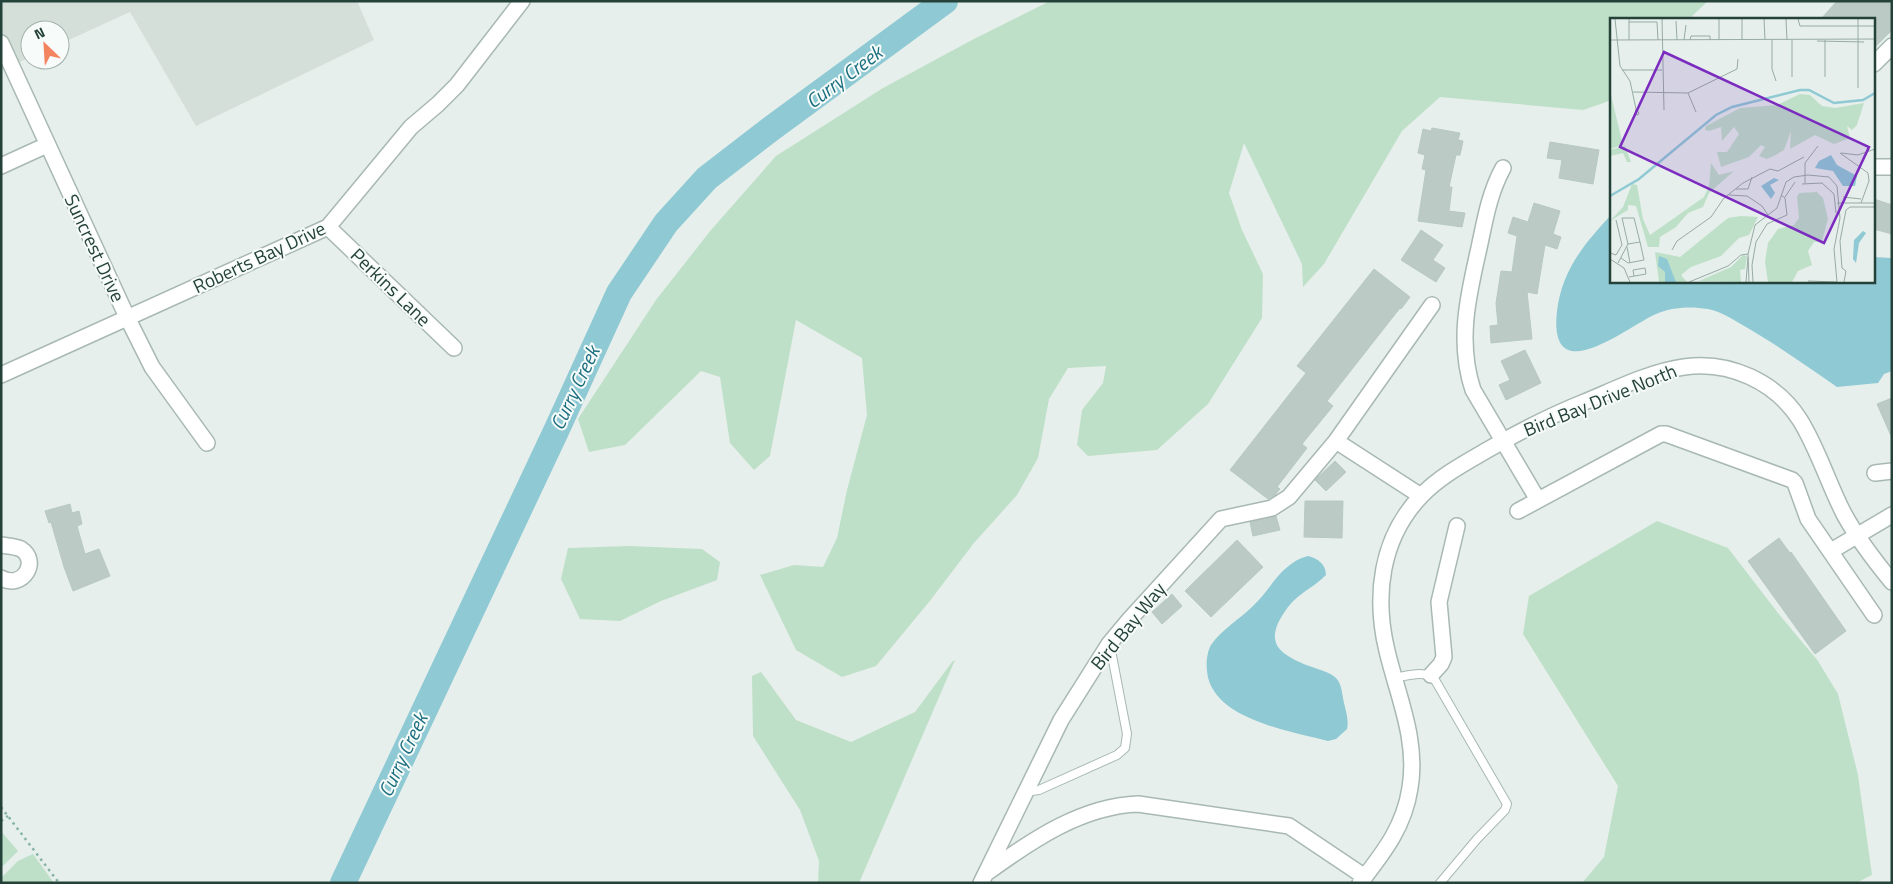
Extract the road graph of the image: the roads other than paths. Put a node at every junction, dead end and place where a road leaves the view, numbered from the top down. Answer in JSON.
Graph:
{"nodes":[{"id":1,"x":522,"y":1,"type":"edge"},
{"id":2,"x":1,"y":44,"type":"edge"},
{"id":3,"x":1892,"y":46,"type":"edge"},
{"id":4,"x":1876,"y":62,"type":"edge"},
{"id":5,"x":48,"y":145,"type":"junction"},
{"id":6,"x":1,"y":166,"type":"edge"},
{"id":7,"x":1876,"y":167,"type":"edge"},
{"id":8,"x":1892,"y":167,"type":"edge"},
{"id":9,"x":1503,"y":168,"type":"dead end"},
{"id":10,"x":328,"y":227,"type":"junction"},
{"id":11,"x":1432,"y":305,"type":"dead end"},
{"id":12,"x":127,"y":317,"type":"junction"},
{"id":13,"x":454,"y":348,"type":"dead end"},
{"id":14,"x":1,"y":375,"type":"edge"},
{"id":15,"x":1336,"y":441,"type":"junction"},
{"id":16,"x":1502,"y":441,"type":"junction"},
{"id":17,"x":207,"y":443,"type":"dead end"},
{"id":18,"x":1892,"y":471,"type":"edge"},
{"id":19,"x":1875,"y":473,"type":"dead end"},
{"id":20,"x":1421,"y":496,"type":"junction"},
{"id":21,"x":1538,"y":500,"type":"junction"},
{"id":22,"x":1518,"y":511,"type":"dead end"},
{"id":23,"x":1892,"y":516,"type":"edge"},
{"id":24,"x":1457,"y":526,"type":"dead end"},
{"id":25,"x":1857,"y":535,"type":"junction"},
{"id":26,"x":1,"y":545,"type":"edge"},
{"id":27,"x":1831,"y":551,"type":"junction"},
{"id":28,"x":1,"y":578,"type":"edge"},
{"id":29,"x":1892,"y":582,"type":"edge"},
{"id":30,"x":1874,"y":615,"type":"dead end"},
{"id":31,"x":1109,"y":644,"type":"junction"},
{"id":32,"x":1432,"y":675,"type":"junction"},
{"id":33,"x":1394,"y":678,"type":"junction"},
{"id":34,"x":1025,"y":792,"type":"junction"},
{"id":35,"x":983,"y":878,"type":"edge"},
{"id":36,"x":1363,"y":880,"type":"edge"},
{"id":37,"x":1440,"y":883,"type":"edge"}],
"edges":[{"from":1,"to":10,"type":"street","name":"Roberts Bay Drive"},
{"from":2,"to":5,"type":"street","name":"Suncrest Drive"},
{"from":3,"to":4,"type":"street"},
{"from":5,"to":6,"type":"street"},
{"from":5,"to":12,"type":"street","name":"Suncrest Drive"},
{"from":7,"to":8,"type":"street"},
{"from":9,"to":16,"type":"street"},
{"from":10,"to":12,"type":"street","name":"Roberts Bay Drive"},
{"from":10,"to":13,"type":"street","name":"Perkins Lane"},
{"from":11,"to":15,"type":"street","name":"Bird Bay Way"},
{"from":12,"to":14,"type":"street","name":"Roberts Bay Drive"},
{"from":12,"to":17,"type":"street","name":"Suncrest Drive"},
{"from":15,"to":20,"type":"street"},
{"from":15,"to":31,"type":"street","name":"Bird Bay Way"},
{"from":16,"to":20,"type":"street","name":"Bird Bay Drive North"},
{"from":16,"to":21,"type":"street"},
{"from":16,"to":25,"type":"street","name":"Bird Bay Drive North"},
{"from":18,"to":19,"type":"street"},
{"from":20,"to":33,"type":"street","name":"Bird Bay Drive North"},
{"from":21,"to":22,"type":"street"},
{"from":21,"to":27,"type":"street"},
{"from":23,"to":25,"type":"street"},
{"from":24,"to":32,"type":"street"},
{"from":25,"to":27,"type":"street"},
{"from":25,"to":29,"type":"street","name":"Bird Bay Drive North"},
{"from":26,"to":28,"type":"street"},
{"from":27,"to":30,"type":"street"},
{"from":31,"to":34,"type":"street","name":"Bird Bay Way"},
{"from":31,"to":34,"type":"lane"},
{"from":32,"to":33,"type":"lane"},
{"from":32,"to":37,"type":"lane"},
{"from":33,"to":36,"type":"street","name":"Bird Bay Drive North"},
{"from":34,"to":35,"type":"street","name":"Bird Bay Way"},
{"from":35,"to":36,"type":"street","name":"Bird Bay Way"}]}
